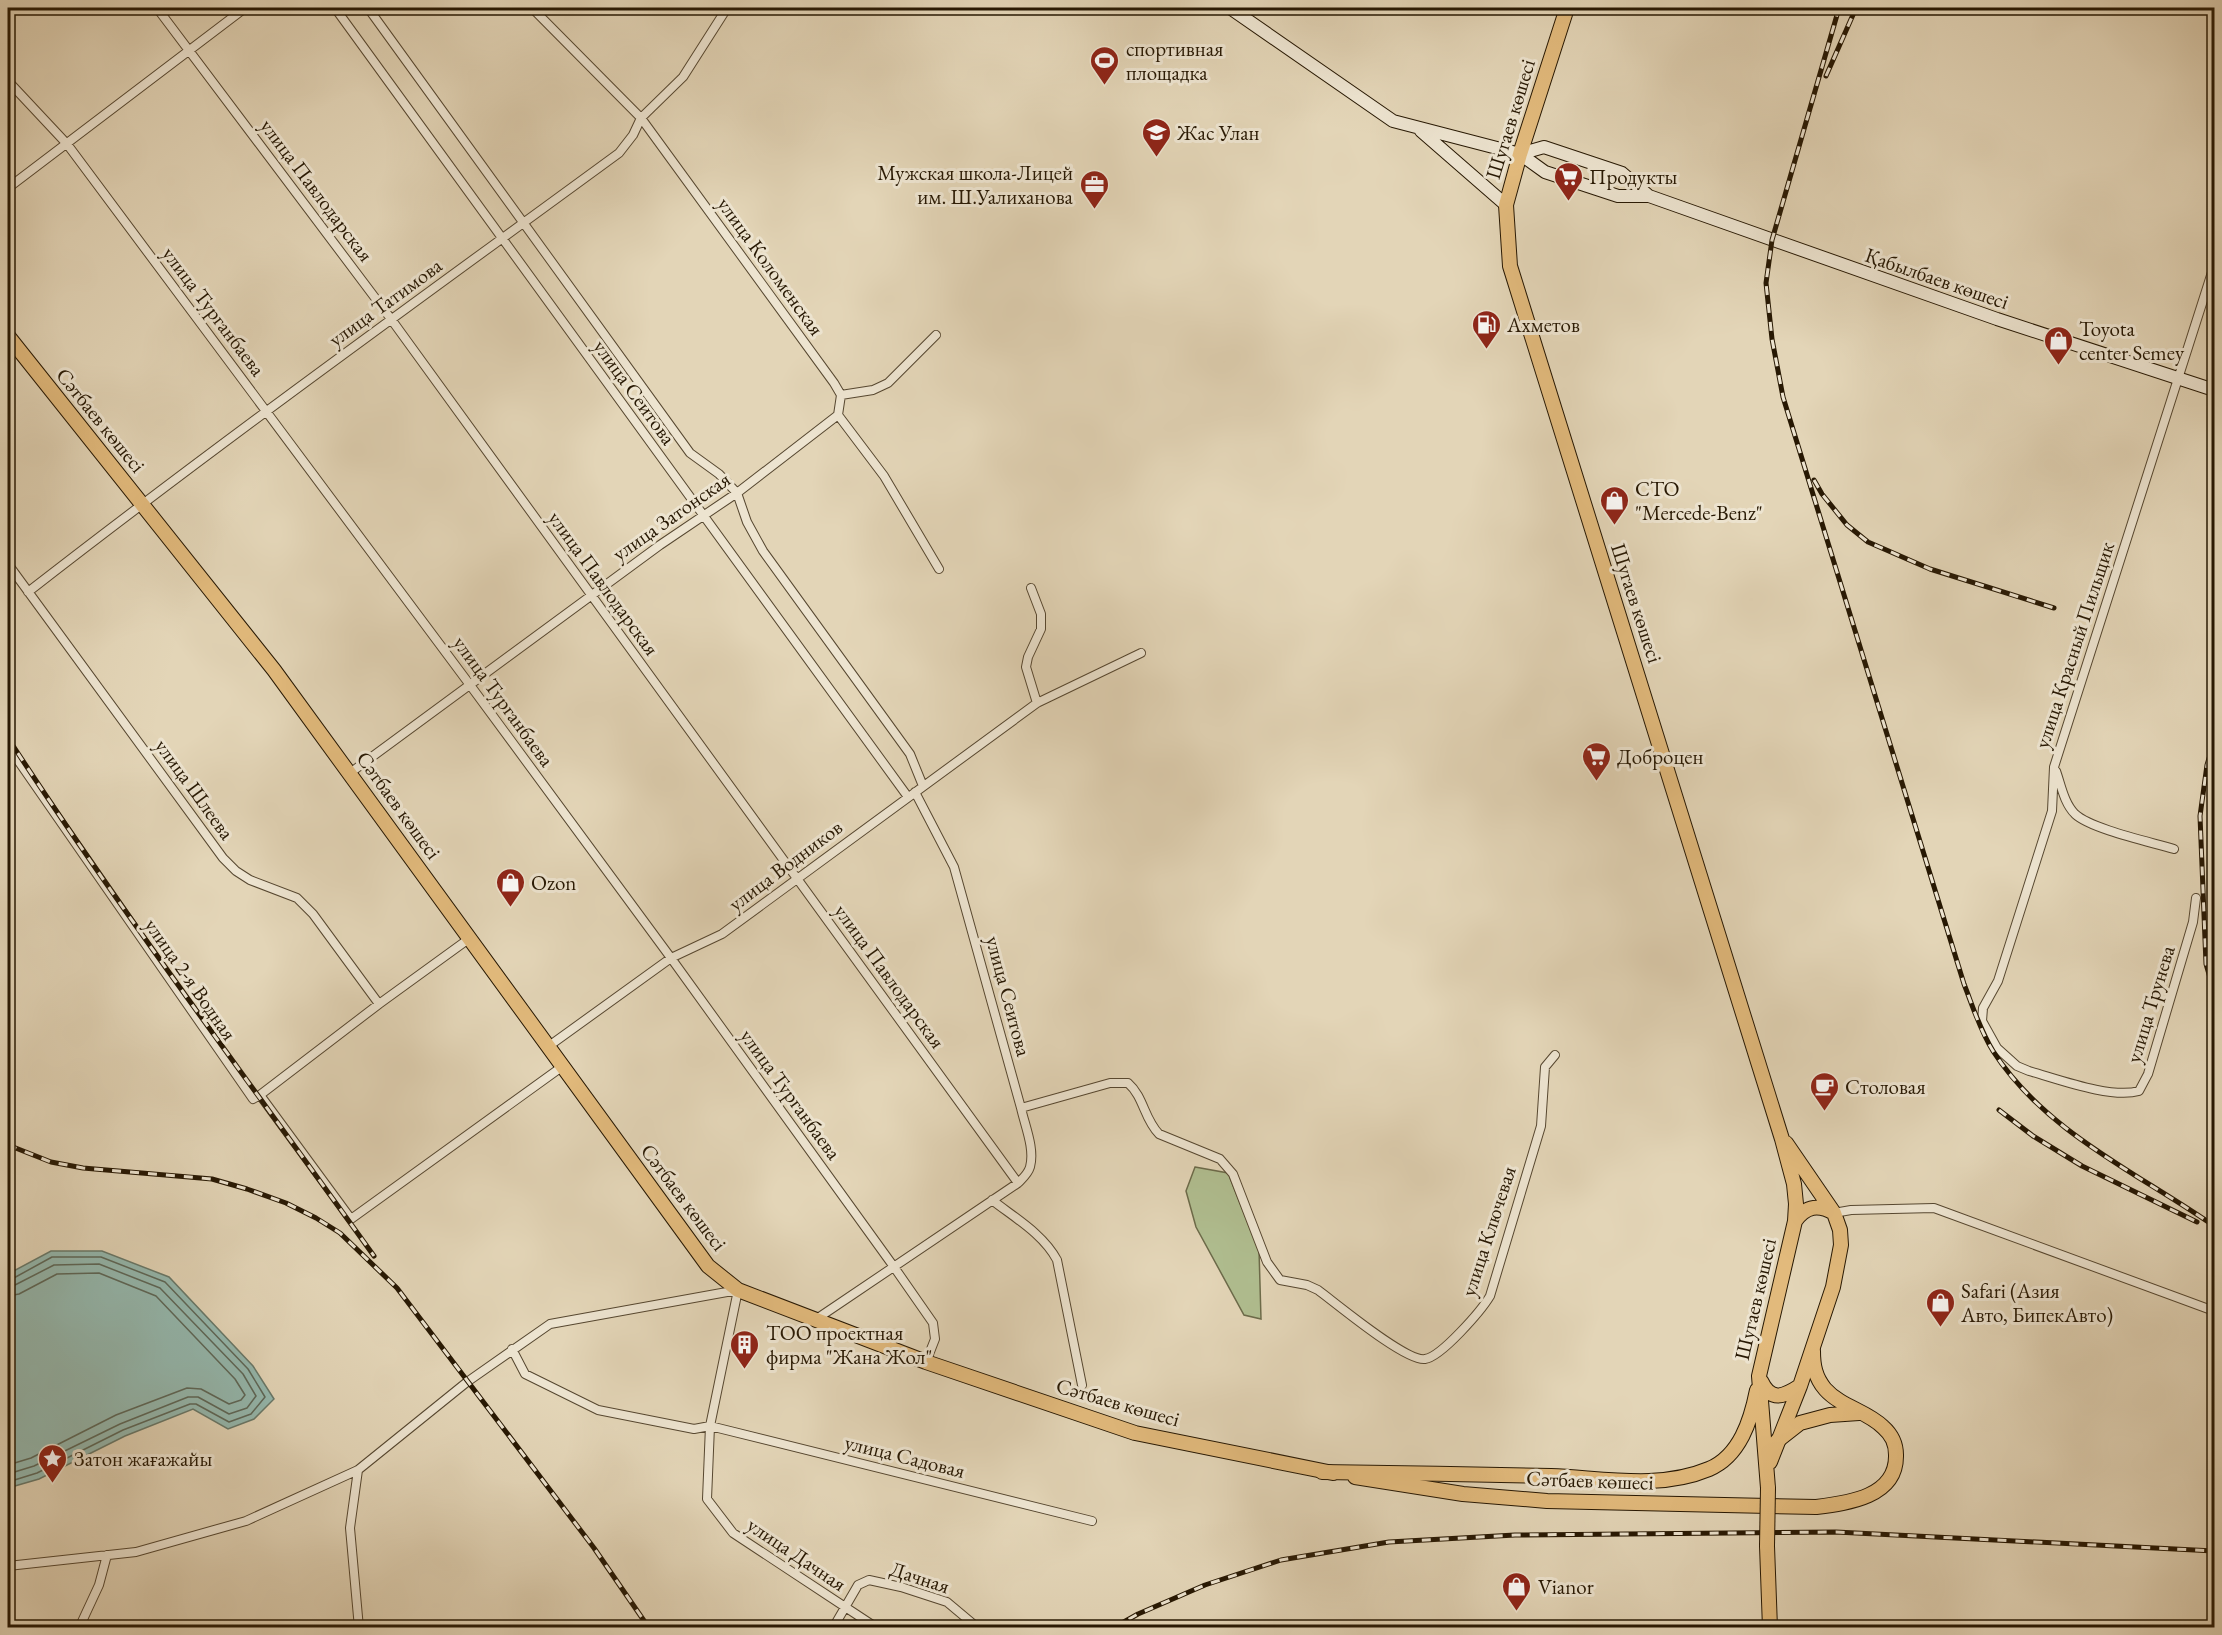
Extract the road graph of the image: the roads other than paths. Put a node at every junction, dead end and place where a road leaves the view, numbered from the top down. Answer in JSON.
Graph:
{"nodes":[{"id":1,"x":157,"y":8,"type":"edge"},
{"id":2,"x":245,"y":8,"type":"edge"},
{"id":3,"x":335,"y":8,"type":"edge"},
{"id":4,"x":368,"y":8,"type":"edge"},
{"id":5,"x":532,"y":8,"type":"edge"},
{"id":6,"x":727,"y":8,"type":"edge"},
{"id":7,"x":1230,"y":8,"type":"edge"},
{"id":8,"x":1567,"y":8,"type":"edge"},
{"id":9,"x":189,"y":50,"type":"junction"},
{"id":10,"x":8,"y":81,"type":"edge"},
{"id":11,"x":641,"y":118,"type":"junction"},
{"id":12,"x":1418,"y":128,"type":"junction"},
{"id":13,"x":67,"y":144,"type":"junction"},
{"id":14,"x":1520,"y":154,"type":"junction"},
{"id":15,"x":8,"y":188,"type":"edge"},
{"id":16,"x":1649,"y":196,"type":"junction"},
{"id":17,"x":1506,"y":205,"type":"junction"},
{"id":18,"x":523,"y":223,"type":"junction"},
{"id":19,"x":502,"y":239,"type":"junction"},
{"id":20,"x":2214,"y":266,"type":"edge"},
{"id":21,"x":391,"y":319,"type":"junction"},
{"id":22,"x":936,"y":335,"type":"dead end"},
{"id":23,"x":8,"y":336,"type":"edge"},
{"id":24,"x":2178,"y":378,"type":"junction"},
{"id":25,"x":2214,"y":390,"type":"edge"},
{"id":26,"x":841,"y":395,"type":"junction"},
{"id":27,"x":266,"y":410,"type":"junction"},
{"id":28,"x":838,"y":415,"type":"junction"},
{"id":29,"x":737,"y":493,"type":"junction"},
{"id":30,"x":141,"y":504,"type":"junction"},
{"id":31,"x":704,"y":516,"type":"junction"},
{"id":32,"x":8,"y":564,"type":"edge"},
{"id":33,"x":939,"y":569,"type":"dead end"},
{"id":34,"x":1030,"y":588,"type":"dead end"},
{"id":35,"x":28,"y":592,"type":"junction"},
{"id":36,"x":591,"y":595,"type":"junction"},
{"id":37,"x":1141,"y":653,"type":"dead end"},
{"id":38,"x":470,"y":684,"type":"junction"},
{"id":39,"x":1038,"y":703,"type":"junction"},
{"id":40,"x":8,"y":746,"type":"edge"},
{"id":41,"x":2054,"y":766,"type":"junction"},
{"id":42,"x":350,"y":773,"type":"junction"},
{"id":43,"x":923,"y":786,"type":"junction"},
{"id":44,"x":911,"y":794,"type":"junction"},
{"id":45,"x":2174,"y":849,"type":"dead end"},
{"id":46,"x":796,"y":879,"type":"junction"},
{"id":47,"x":2196,"y":898,"type":"dead end"},
{"id":48,"x":470,"y":938,"type":"junction"},
{"id":49,"x":671,"y":958,"type":"junction"},
{"id":50,"x":379,"y":1004,"type":"junction"},
{"id":51,"x":549,"y":1046,"type":"junction"},
{"id":52,"x":1555,"y":1055,"type":"dead end"},
{"id":53,"x":563,"y":1066,"type":"junction"},
{"id":54,"x":2112,"y":1093,"type":"joint"},
{"id":55,"x":260,"y":1095,"type":"junction"},
{"id":56,"x":1021,"y":1108,"type":"junction"},
{"id":57,"x":1782,"y":1139,"type":"junction"},
{"id":58,"x":1018,"y":1183,"type":"junction"},
{"id":59,"x":992,"y":1200,"type":"junction"},
{"id":60,"x":1834,"y":1213,"type":"junction"},
{"id":61,"x":1795,"y":1221,"type":"junction"},
{"id":62,"x":894,"y":1267,"type":"junction"},
{"id":63,"x":738,"y":1290,"type":"junction"},
{"id":64,"x":2214,"y":1311,"type":"edge"},
{"id":65,"x":815,"y":1320,"type":"junction"},
{"id":66,"x":1814,"y":1342,"type":"junction"},
{"id":67,"x":512,"y":1349,"type":"junction"},
{"id":68,"x":926,"y":1362,"type":"junction"},
{"id":69,"x":1759,"y":1376,"type":"junction"},
{"id":70,"x":1082,"y":1385,"type":"dead end"},
{"id":71,"x":1800,"y":1386,"type":"junction"},
{"id":72,"x":1859,"y":1413,"type":"junction"},
{"id":73,"x":710,"y":1426,"type":"junction"},
{"id":74,"x":1777,"y":1441,"type":"junction"},
{"id":75,"x":1768,"y":1469,"type":"junction"},
{"id":76,"x":358,"y":1470,"type":"junction"},
{"id":77,"x":1322,"y":1472,"type":"junction"},
{"id":78,"x":1092,"y":1521,"type":"dead end"},
{"id":79,"x":107,"y":1555,"type":"junction"},
{"id":80,"x":8,"y":1566,"type":"edge"},
{"id":81,"x":845,"y":1608,"type":"junction"},
{"id":82,"x":79,"y":1628,"type":"edge"},
{"id":83,"x":359,"y":1628,"type":"edge"},
{"id":84,"x":832,"y":1628,"type":"edge"},
{"id":85,"x":877,"y":1628,"type":"edge"},
{"id":86,"x":978,"y":1628,"type":"edge"},
{"id":87,"x":1770,"y":1628,"type":"edge"}],
"edges":[{"from":1,"to":9,"type":"street","name":"улица Павлодарская"},
{"from":2,"to":9,"type":"street"},
{"from":3,"to":19,"type":"street","name":"улица Сеитова"},
{"from":4,"to":18,"type":"street","name":"улица Сеитова"},
{"from":5,"to":11,"type":"street","name":"улица Коломенская"},
{"from":6,"to":11,"type":"street","name":"улица Татимова"},
{"from":7,"to":12,"type":"main road","name":"Қабылбаев көшесі"},
{"from":8,"to":14,"type":"main road","name":"Шугаев көшесі"},
{"from":9,"to":13,"type":"street"},
{"from":9,"to":21,"type":"street","name":"улица Павлодарская"},
{"from":10,"to":13,"type":"street","name":"улица Турганбаева"},
{"from":11,"to":18,"type":"street","name":"улица Татимова"},
{"from":11,"to":26,"type":"street","name":"улица Коломенская"},
{"from":12,"to":14,"type":"main road","name":"Қабылбаев көшесі"},
{"from":12,"to":17,"type":"main road"},
{"from":13,"to":15,"type":"street"},
{"from":13,"to":27,"type":"street","name":"улица Турганбаева"},
{"from":14,"to":16,"type":"main road","name":"Қабылбаев көшесі"},
{"from":14,"to":16,"type":"main road","name":"Қабылбаев көшесі"},
{"from":14,"to":17,"type":"main road","name":"Шугаев көшесі"},
{"from":16,"to":24,"type":"main road","name":"Қабылбаев көшесі"},
{"from":17,"to":57,"type":"main road","name":"Шугаев көшесі"},
{"from":18,"to":19,"type":"street","name":"улица Татимова"},
{"from":18,"to":29,"type":"street","name":"улица Сеитова"},
{"from":19,"to":21,"type":"street","name":"улица Татимова"},
{"from":19,"to":31,"type":"street","name":"улица Сеитова"},
{"from":20,"to":24,"type":"street","name":"улица Красный Пильщик"},
{"from":21,"to":27,"type":"street","name":"улица Татимова"},
{"from":21,"to":36,"type":"street","name":"улица Павлодарская"},
{"from":22,"to":26,"type":"street"},
{"from":23,"to":30,"type":"main road","name":"Сәтбаев көшесі"},
{"from":24,"to":25,"type":"main road","name":"Қабылбаев көшесі"},
{"from":24,"to":41,"type":"street","name":"улица Красный Пильщик"},
{"from":26,"to":28,"type":"street"},
{"from":27,"to":30,"type":"street","name":"улица Татимова"},
{"from":27,"to":38,"type":"street","name":"улица Турганбаева"},
{"from":28,"to":29,"type":"street","name":"улица Затонская"},
{"from":28,"to":33,"type":"street"},
{"from":29,"to":31,"type":"street","name":"улица Затонская"},
{"from":29,"to":43,"type":"street","name":"улица Сеитова"},
{"from":30,"to":35,"type":"street","name":"улица Татимова"},
{"from":30,"to":42,"type":"main road","name":"Сәтбаев көшесі"},
{"from":31,"to":36,"type":"street","name":"улица Затонская"},
{"from":31,"to":44,"type":"street","name":"улица Сеитова"},
{"from":32,"to":35,"type":"street","name":"улица Шлеева"},
{"from":34,"to":39,"type":"street"},
{"from":35,"to":50,"type":"street","name":"улица Шлеева"},
{"from":36,"to":38,"type":"street","name":"улица Затонская"},
{"from":36,"to":46,"type":"street","name":"улица Павлодарская"},
{"from":37,"to":39,"type":"street","name":"улица Водников"},
{"from":38,"to":42,"type":"street","name":"улица Затонская"},
{"from":38,"to":49,"type":"street","name":"улица Турганбаева"},
{"from":39,"to":43,"type":"street","name":"улица Водников"},
{"from":40,"to":55,"type":"street","name":"улица 2-я Водная"},
{"from":41,"to":45,"type":"street"},
{"from":41,"to":54,"type":"street","name":"улица Красный Пильщик"},
{"from":42,"to":48,"type":"main road","name":"Сәтбаев көшесі"},
{"from":43,"to":44,"type":"street","name":"улица Водников"},
{"from":44,"to":46,"type":"street","name":"улица Водников"},
{"from":44,"to":56,"type":"street","name":"улица Сеитова"},
{"from":46,"to":49,"type":"street","name":"улица Водников"},
{"from":46,"to":58,"type":"street","name":"улица Павлодарская"},
{"from":47,"to":54,"type":"street","name":"улица Трунева"},
{"from":48,"to":50,"type":"street"},
{"from":48,"to":51,"type":"main road","name":"Сәтбаев көшесі"},
{"from":49,"to":51,"type":"street","name":"улица Водников"},
{"from":49,"to":62,"type":"street","name":"улица Турганбаева"},
{"from":50,"to":55,"type":"street"},
{"from":51,"to":53,"type":"main road","name":"Сәтбаев көшесі"},
{"from":52,"to":56,"type":"street","name":"улица Ключевая"},
{"from":53,"to":55,"type":"street","name":"улица 2-я Водная"},
{"from":53,"to":63,"type":"main road","name":"Сәтбаев көшесі"},
{"from":56,"to":58,"type":"street","name":"улица Сеитова"},
{"from":57,"to":60,"type":"main road","name":"Шугаев көшесі"},
{"from":57,"to":61,"type":"main road","name":"Шугаев көшесі"},
{"from":58,"to":59,"type":"street"},
{"from":59,"to":62,"type":"street"},
{"from":59,"to":70,"type":"street"},
{"from":60,"to":61,"type":"main road"},
{"from":60,"to":64,"type":"street"},
{"from":60,"to":66,"type":"main road","name":"Шугаев көшесі"},
{"from":61,"to":69,"type":"main road","name":"Шугаев көшесі"},
{"from":62,"to":65,"type":"street"},
{"from":62,"to":68,"type":"street","name":"улица Турганбаева"},
{"from":63,"to":65,"type":"main road","name":"Сәтбаев көшесі"},
{"from":63,"to":67,"type":"street"},
{"from":63,"to":73,"type":"street"},
{"from":65,"to":68,"type":"main road","name":"Сәтбаев көшесі"},
{"from":66,"to":71,"type":"main road","name":"Шугаев көшесі"},
{"from":66,"to":72,"type":"main road","name":"Сәтбаев көшесі"},
{"from":67,"to":73,"type":"street","name":"улица Садовая"},
{"from":67,"to":76,"type":"street"},
{"from":68,"to":77,"type":"main road","name":"Сәтбаев көшесі"},
{"from":69,"to":71,"type":"main road"},
{"from":69,"to":75,"type":"main road","name":"Шугаев көшесі"},
{"from":69,"to":77,"type":"main road"},
{"from":71,"to":74,"type":"main road","name":"Шугаев көшесі"},
{"from":72,"to":74,"type":"main road"},
{"from":72,"to":77,"type":"main road","name":"Сәтбаев көшесі"},
{"from":73,"to":78,"type":"street","name":"улица Садовая"},
{"from":73,"to":81,"type":"street","name":"улица Дачная"},
{"from":74,"to":75,"type":"main road","name":"Шугаев көшесі"},
{"from":75,"to":87,"type":"main road","name":"Шугаев көшесі","bridge":true},
{"from":76,"to":79,"type":"street"},
{"from":76,"to":83,"type":"street"},
{"from":79,"to":80,"type":"street"},
{"from":79,"to":82,"type":"street"},
{"from":81,"to":84,"type":"street","name":"Дачная"},
{"from":81,"to":85,"type":"street","name":"улица Дачная"},
{"from":81,"to":86,"type":"street","name":"Дачная"}]}
